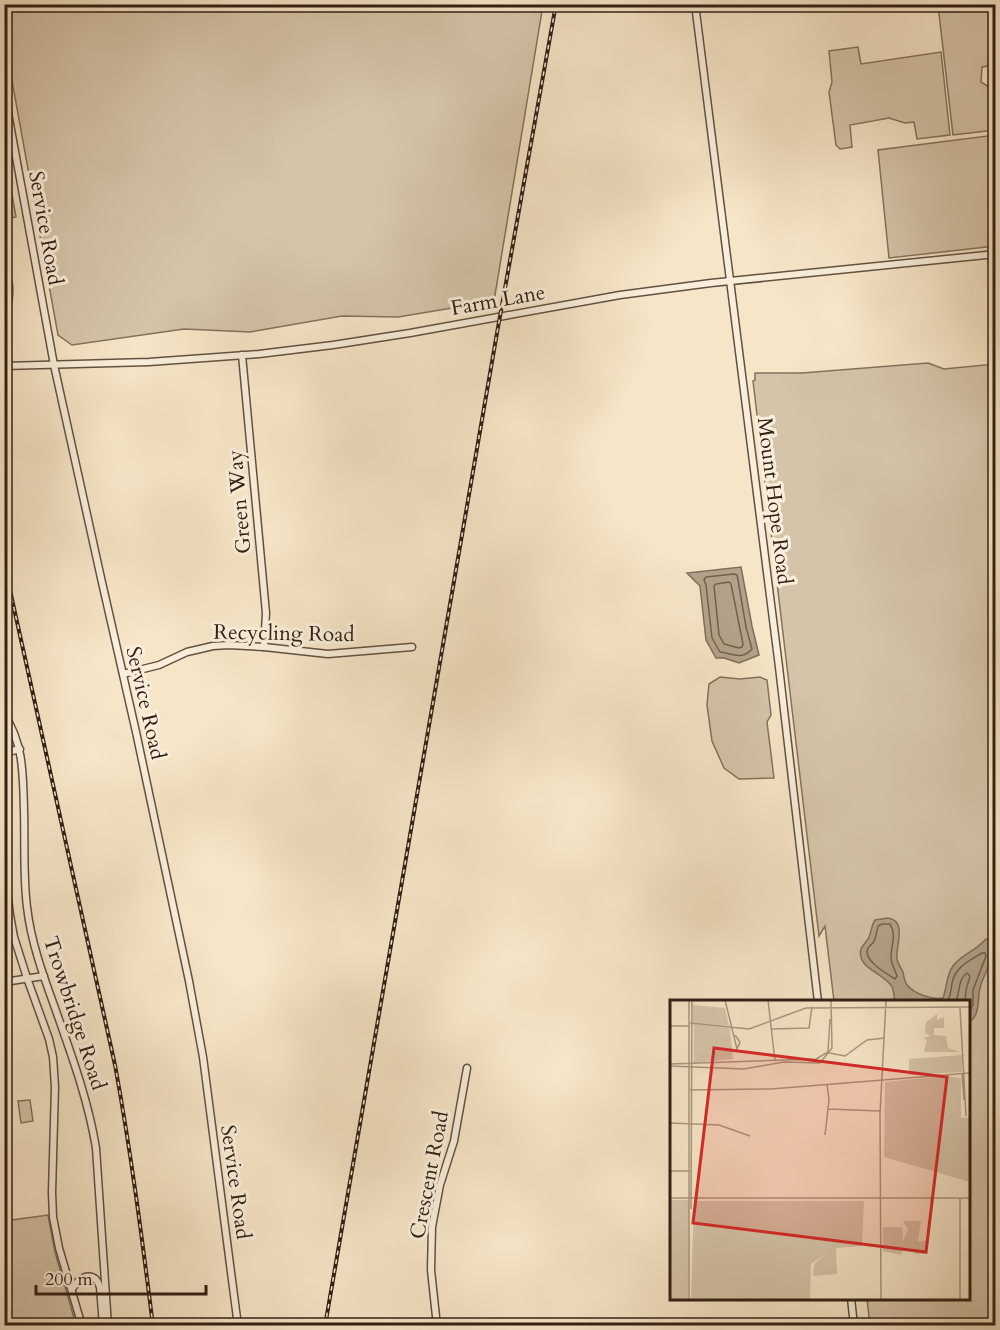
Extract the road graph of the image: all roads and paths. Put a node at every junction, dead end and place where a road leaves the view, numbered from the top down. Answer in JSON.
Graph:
{"nodes":[{"id":1,"x":695,"y":4,"type":"edge"},
{"id":2,"x":4,"y":91,"type":"edge"},
{"id":3,"x":996,"y":254,"type":"edge"},
{"id":4,"x":730,"y":281,"type":"junction"},
{"id":5,"x":242,"y":355,"type":"junction"},
{"id":6,"x":54,"y":365,"type":"junction"},
{"id":7,"x":4,"y":366,"type":"edge"},
{"id":8,"x":264,"y":647,"type":"junction"},
{"id":9,"x":412,"y":647,"type":"dead end"},
{"id":10,"x":123,"y":674,"type":"junction"},
{"id":11,"x":4,"y":714,"type":"edge"},
{"id":12,"x":20,"y":749,"type":"junction"},
{"id":13,"x":4,"y":753,"type":"edge"},
{"id":14,"x":4,"y":865,"type":"edge"},
{"id":15,"x":44,"y":976,"type":"junction"},
{"id":16,"x":27,"y":978,"type":"junction"},
{"id":17,"x":4,"y":982,"type":"edge"},
{"id":18,"x":818,"y":1000,"type":"edge"},
{"id":19,"x":467,"y":1068,"type":"dead end"},
{"id":20,"x":72,"y":1289,"type":"junction"},
{"id":21,"x":851,"y":1300,"type":"edge"},
{"id":22,"x":82,"y":1326,"type":"edge"},
{"id":23,"x":103,"y":1326,"type":"edge"},
{"id":24,"x":108,"y":1326,"type":"edge"},
{"id":25,"x":238,"y":1326,"type":"edge"},
{"id":26,"x":437,"y":1326,"type":"edge"},
{"id":27,"x":854,"y":1326,"type":"edge"}],
"edges":[{"from":1,"to":4,"type":"street","name":"Mount Hope Road"},
{"from":2,"to":6,"type":"street","name":"Service Road"},
{"from":3,"to":4,"type":"street","name":"Farm Lane"},
{"from":4,"to":5,"type":"street","name":"Farm Lane"},
{"from":4,"to":18,"type":"street","name":"Mount Hope Road"},
{"from":5,"to":6,"type":"street","name":"Farm Lane"},
{"from":5,"to":8,"type":"street","name":"Green Way"},
{"from":6,"to":7,"type":"street","name":"Farm Lane"},
{"from":6,"to":10,"type":"street","name":"Service Road"},
{"from":8,"to":9,"type":"street","name":"Recycling Road"},
{"from":8,"to":10,"type":"street","name":"Recycling Road"},
{"from":10,"to":25,"type":"street","name":"Service Road"},
{"from":11,"to":12,"type":"street","name":"Trowbridge Road"},
{"from":12,"to":13,"type":"street"},
{"from":12,"to":15,"type":"street","name":"Trowbridge Road"},
{"from":14,"to":16,"type":"street","name":"Trowbridge Road"},
{"from":15,"to":16,"type":"street"},
{"from":15,"to":24,"type":"street","name":"Trowbridge Road"},
{"from":16,"to":17,"type":"street"},
{"from":16,"to":20,"type":"street","name":"Trowbridge Road"},
{"from":19,"to":26,"type":"street","name":"Crescent Road"},
{"from":20,"to":22,"type":"street","name":"Trowbridge Road"},
{"from":20,"to":23,"type":"street"},
{"from":21,"to":27,"type":"street"}]}
